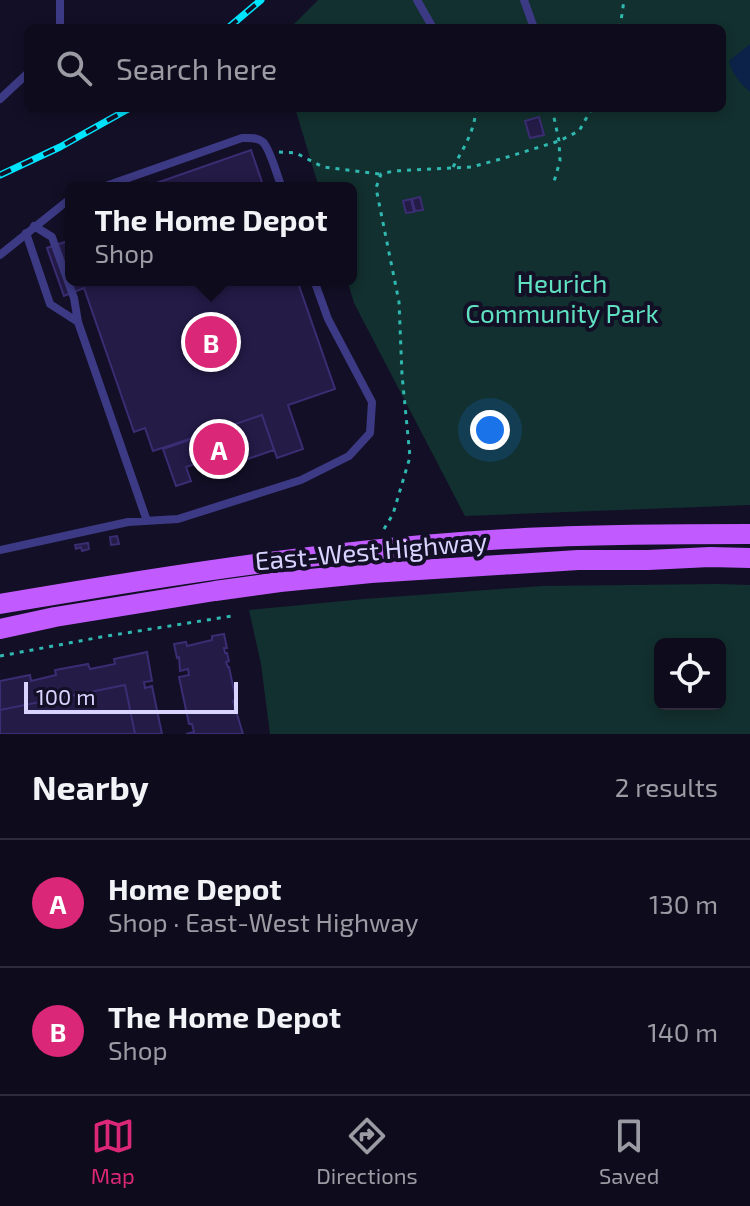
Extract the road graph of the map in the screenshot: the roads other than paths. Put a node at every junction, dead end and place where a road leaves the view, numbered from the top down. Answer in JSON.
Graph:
{"nodes":[{"id":1,"x":60,"y":0,"type":"edge"},
{"id":2,"x":417,"y":0,"type":"edge"},
{"id":3,"x":524,"y":0,"type":"edge"},
{"id":4,"x":60,"y":24,"type":"edge"},
{"id":5,"x":431,"y":24,"type":"edge"},
{"id":6,"x":533,"y":24,"type":"edge"},
{"id":7,"x":24,"y":77,"type":"edge"},
{"id":8,"x":0,"y":99,"type":"edge"},
{"id":9,"x":117,"y":182,"type":"edge"},
{"id":10,"x":280,"y":182,"type":"edge"},
{"id":11,"x":65,"y":203,"type":"edge"},
{"id":12,"x":34,"y":226,"type":"junction"},
{"id":13,"x":26,"y":233,"type":"junction"},
{"id":14,"x":0,"y":255,"type":"edge"},
{"id":15,"x":65,"y":273,"type":"edge"},
{"id":16,"x":70,"y":286,"type":"edge"},
{"id":17,"x":316,"y":286,"type":"edge"},
{"id":18,"x":78,"y":322,"type":"junction"},
{"id":19,"x":147,"y":521,"type":"junction"},
{"id":20,"x":750,"y":534,"type":"edge"},
{"id":21,"x":0,"y":550,"type":"edge"},
{"id":22,"x":750,"y":558,"type":"edge"},
{"id":23,"x":0,"y":604,"type":"edge"},
{"id":24,"x":0,"y":629,"type":"edge"}],
"edges":[{"from":1,"to":4,"type":"lane"},
{"from":2,"to":5,"type":"lane"},
{"from":3,"to":6,"type":"lane"},
{"from":7,"to":8,"type":"lane"},
{"from":9,"to":10,"type":"lane"},
{"from":11,"to":12,"type":"lane"},
{"from":12,"to":13,"type":"lane"},
{"from":12,"to":15,"type":"lane"},
{"from":13,"to":14,"type":"lane"},
{"from":13,"to":18,"type":"lane"},
{"from":16,"to":18,"type":"lane"},
{"from":17,"to":19,"type":"lane"},
{"from":18,"to":19,"type":"lane"},
{"from":19,"to":21,"type":"lane"},
{"from":20,"to":23,"type":"main road","name":"East-West Highway"},
{"from":22,"to":24,"type":"main road","name":"East-West Highway"}]}
